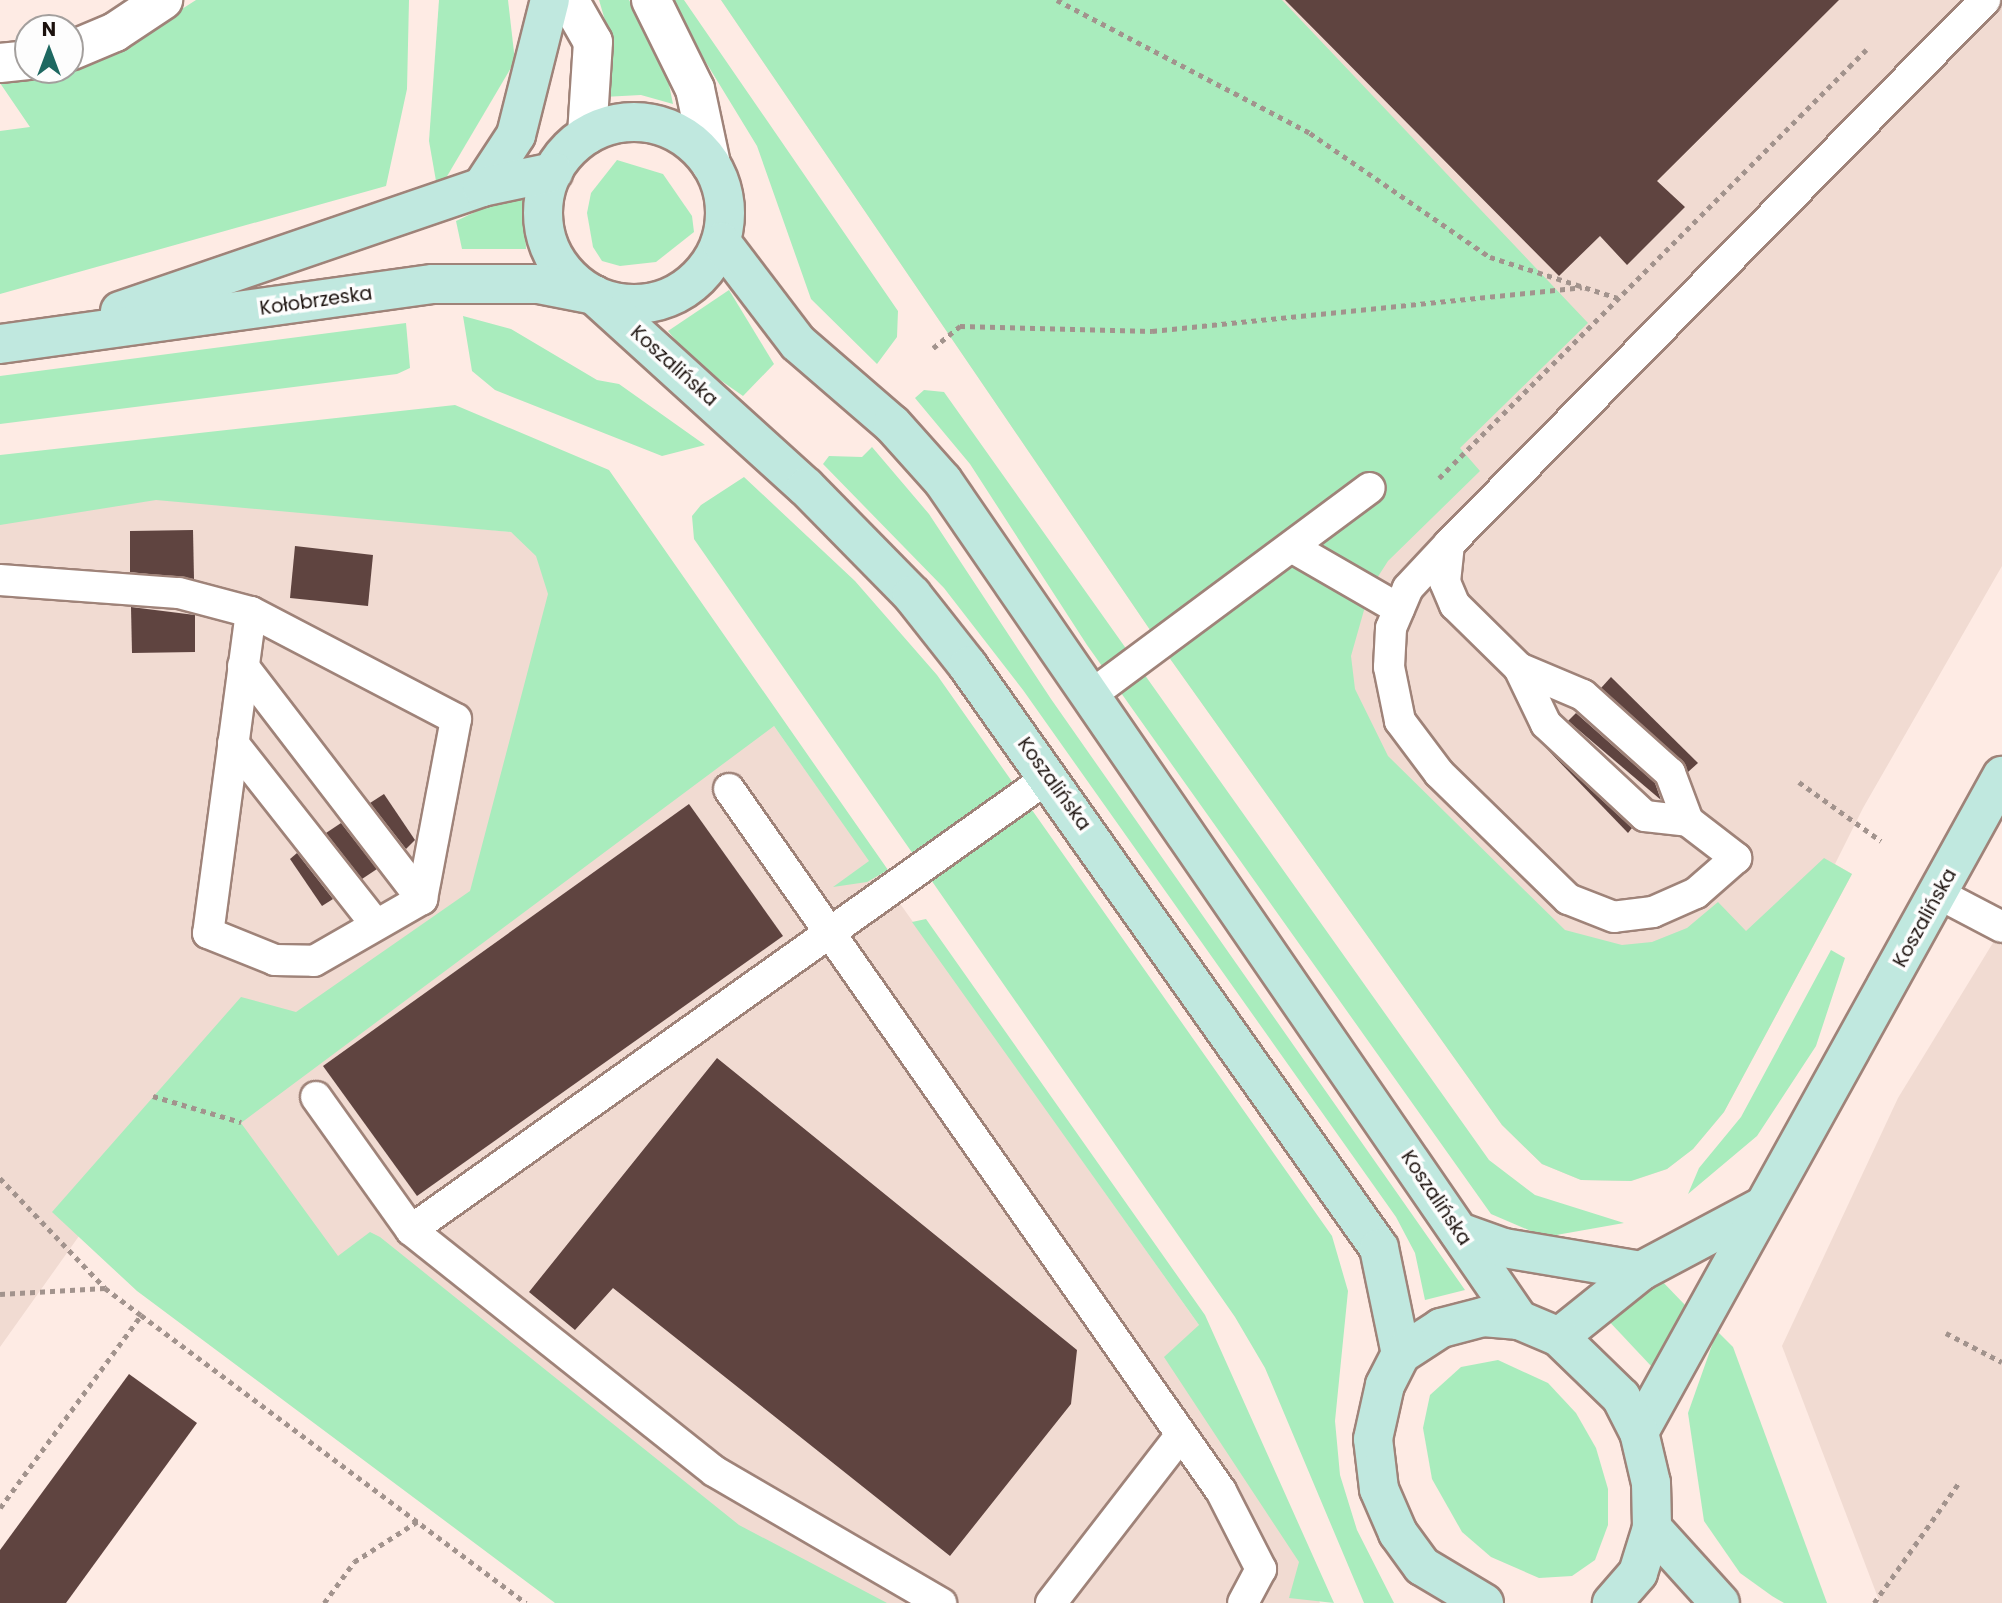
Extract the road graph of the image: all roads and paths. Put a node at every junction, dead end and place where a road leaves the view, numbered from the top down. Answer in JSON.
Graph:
{"nodes":[{"id":1,"x":163,"y":0,"type":"edge"},
{"id":2,"x":550,"y":0,"type":"edge"},
{"id":3,"x":569,"y":0,"type":"edge"},
{"id":4,"x":651,"y":0,"type":"edge"},
{"id":5,"x":1057,"y":0,"type":"edge"},
{"id":6,"x":1985,"y":0,"type":"edge"},
{"id":7,"x":1878,"y":38,"type":"dead end"},
{"id":8,"x":84,"y":45,"type":"edge"},
{"id":9,"x":587,"y":135,"type":"junction"},
{"id":10,"x":711,"y":164,"type":"junction"},
{"id":11,"x":553,"y":173,"type":"junction"},
{"id":12,"x":482,"y":187,"type":"junction"},
{"id":13,"x":721,"y":242,"type":"junction"},
{"id":14,"x":1582,"y":287,"type":"junction"},
{"id":15,"x":594,"y":295,"type":"junction"},
{"id":16,"x":1618,"y":298,"type":"junction"},
{"id":17,"x":38,"y":339,"type":"junction"},
{"id":18,"x":0,"y":344,"type":"edge"},
{"id":19,"x":933,"y":348,"type":"dead end"},
{"id":20,"x":1439,"y":478,"type":"dead end"},
{"id":21,"x":1370,"y":488,"type":"dead end"},
{"id":22,"x":1449,"y":544,"type":"junction"},
{"id":23,"x":1295,"y":549,"type":"junction"},
{"id":24,"x":0,"y":580,"type":"edge"},
{"id":25,"x":1399,"y":609,"type":"junction"},
{"id":26,"x":251,"y":612,"type":"junction"},
{"id":27,"x":243,"y":666,"type":"junction"},
{"id":28,"x":1519,"y":668,"type":"junction"},
{"id":29,"x":1091,"y":695,"type":"junction"},
{"id":30,"x":233,"y":743,"type":"junction"},
{"id":31,"x":2002,"y":776,"type":"edge"},
{"id":32,"x":1049,"y":777,"type":"junction"},
{"id":33,"x":1799,"y":782,"type":"dead end"},
{"id":34,"x":729,"y":789,"type":"dead end"},
{"id":35,"x":1688,"y":821,"type":"junction"},
{"id":36,"x":1881,"y":841,"type":"dead end"},
{"id":37,"x":1939,"y":894,"type":"junction"},
{"id":38,"x":422,"y":899,"type":"junction"},
{"id":39,"x":376,"y":925,"type":"junction"},
{"id":40,"x":2002,"y":927,"type":"edge"},
{"id":41,"x":830,"y":933,"type":"junction"},
{"id":42,"x":153,"y":1096,"type":"dead end"},
{"id":43,"x":316,"y":1097,"type":"dead end"},
{"id":44,"x":241,"y":1122,"type":"dead end"},
{"id":45,"x":0,"y":1178,"type":"edge"},
{"id":46,"x":1763,"y":1206,"type":"junction"},
{"id":47,"x":411,"y":1230,"type":"junction"},
{"id":48,"x":1459,"y":1232,"type":"junction"},
{"id":49,"x":1641,"y":1271,"type":"junction"},
{"id":50,"x":105,"y":1288,"type":"junction"},
{"id":51,"x":0,"y":1294,"type":"edge"},
{"id":52,"x":141,"y":1315,"type":"junction"},
{"id":53,"x":1519,"y":1320,"type":"junction"},
{"id":54,"x":1947,"y":1333,"type":"dead end"},
{"id":55,"x":1559,"y":1337,"type":"junction"},
{"id":56,"x":1401,"y":1354,"type":"junction"},
{"id":57,"x":2002,"y":1362,"type":"edge"},
{"id":58,"x":1639,"y":1432,"type":"junction"},
{"id":59,"x":1181,"y":1435,"type":"junction"},
{"id":60,"x":1960,"y":1481,"type":"dead end"},
{"id":61,"x":0,"y":1508,"type":"edge"},
{"id":62,"x":418,"y":1521,"type":"junction"},
{"id":63,"x":1652,"y":1528,"type":"junction"},
{"id":64,"x":1422,"y":1566,"type":"junction"},
{"id":65,"x":324,"y":1603,"type":"edge"},
{"id":66,"x":526,"y":1603,"type":"edge"},
{"id":67,"x":941,"y":1603,"type":"edge"},
{"id":68,"x":1051,"y":1603,"type":"edge"},
{"id":69,"x":1243,"y":1603,"type":"edge"},
{"id":70,"x":1425,"y":1603,"type":"edge"},
{"id":71,"x":1484,"y":1603,"type":"edge"},
{"id":72,"x":1612,"y":1603,"type":"edge"},
{"id":73,"x":1720,"y":1603,"type":"edge"},
{"id":74,"x":1874,"y":1603,"type":"edge"}],
"edges":[{"from":1,"to":8,"type":"street"},
{"from":2,"to":12,"type":"main road"},
{"from":3,"to":9,"type":"street"},
{"from":4,"to":10,"type":"street"},
{"from":5,"to":14,"type":"path"},
{"from":6,"to":22,"type":"lane"},
{"from":7,"to":16,"type":"path"},
{"from":9,"to":10,"type":"main road"},
{"from":9,"to":11,"type":"main road"},
{"from":10,"to":13,"type":"main road"},
{"from":11,"to":12,"type":"main road","name":"Kołobrzeska"},
{"from":11,"to":15,"type":"main road"},
{"from":12,"to":17,"type":"main road","name":"Kołobrzeska"},
{"from":13,"to":15,"type":"main road"},
{"from":13,"to":29,"type":"main road","name":"Koszalińska"},
{"from":14,"to":16,"type":"path"},
{"from":14,"to":19,"type":"path"},
{"from":15,"to":17,"type":"main road","name":"Kołobrzeska"},
{"from":15,"to":32,"type":"main road","name":"Koszalińska"},
{"from":16,"to":20,"type":"path"},
{"from":17,"to":18,"type":"main road","name":"Kołobrzeska"},
{"from":21,"to":23,"type":"lane"},
{"from":22,"to":25,"type":"lane"},
{"from":22,"to":28,"type":"lane"},
{"from":23,"to":25,"type":"lane"},
{"from":23,"to":29,"type":"lane"},
{"from":24,"to":26,"type":"lane"},
{"from":25,"to":35,"type":"lane"},
{"from":26,"to":27,"type":"lane"},
{"from":26,"to":38,"type":"lane"},
{"from":27,"to":30,"type":"lane"},
{"from":27,"to":38,"type":"lane"},
{"from":28,"to":35,"type":"lane"},
{"from":28,"to":35,"type":"lane"},
{"from":29,"to":48,"type":"main road","name":"Koszalińska"},
{"from":30,"to":39,"type":"lane"},
{"from":30,"to":39,"type":"lane"},
{"from":31,"to":37,"type":"main road","name":"Koszalińska"},
{"from":32,"to":41,"type":"lane"},
{"from":32,"to":56,"type":"main road","name":"Koszalińska"},
{"from":33,"to":36,"type":"path"},
{"from":34,"to":41,"type":"lane"},
{"from":37,"to":40,"type":"lane"},
{"from":37,"to":46,"type":"main road","name":"Koszalińska"},
{"from":38,"to":39,"type":"lane"},
{"from":41,"to":47,"type":"lane"},
{"from":41,"to":59,"type":"lane"},
{"from":42,"to":44,"type":"path"},
{"from":43,"to":47,"type":"lane"},
{"from":45,"to":50,"type":"path"},
{"from":46,"to":49,"type":"main road"},
{"from":46,"to":58,"type":"main road","name":"Koszalińska"},
{"from":47,"to":67,"type":"lane"},
{"from":48,"to":49,"type":"main road"},
{"from":48,"to":53,"type":"main road","name":"Koszalińska"},
{"from":49,"to":55,"type":"main road"},
{"from":50,"to":51,"type":"path"},
{"from":50,"to":52,"type":"path"},
{"from":52,"to":61,"type":"path"},
{"from":52,"to":62,"type":"path"},
{"from":53,"to":55,"type":"main road"},
{"from":53,"to":56,"type":"main road"},
{"from":54,"to":57,"type":"path"},
{"from":55,"to":58,"type":"main road"},
{"from":56,"to":64,"type":"main road"},
{"from":58,"to":63,"type":"main road"},
{"from":59,"to":68,"type":"lane"},
{"from":59,"to":69,"type":"lane"},
{"from":60,"to":74,"type":"path"},
{"from":62,"to":65,"type":"path"},
{"from":62,"to":66,"type":"path"},
{"from":63,"to":72,"type":"main road"},
{"from":63,"to":73,"type":"main road"},
{"from":64,"to":70,"type":"main road"},
{"from":64,"to":71,"type":"main road"}]}
